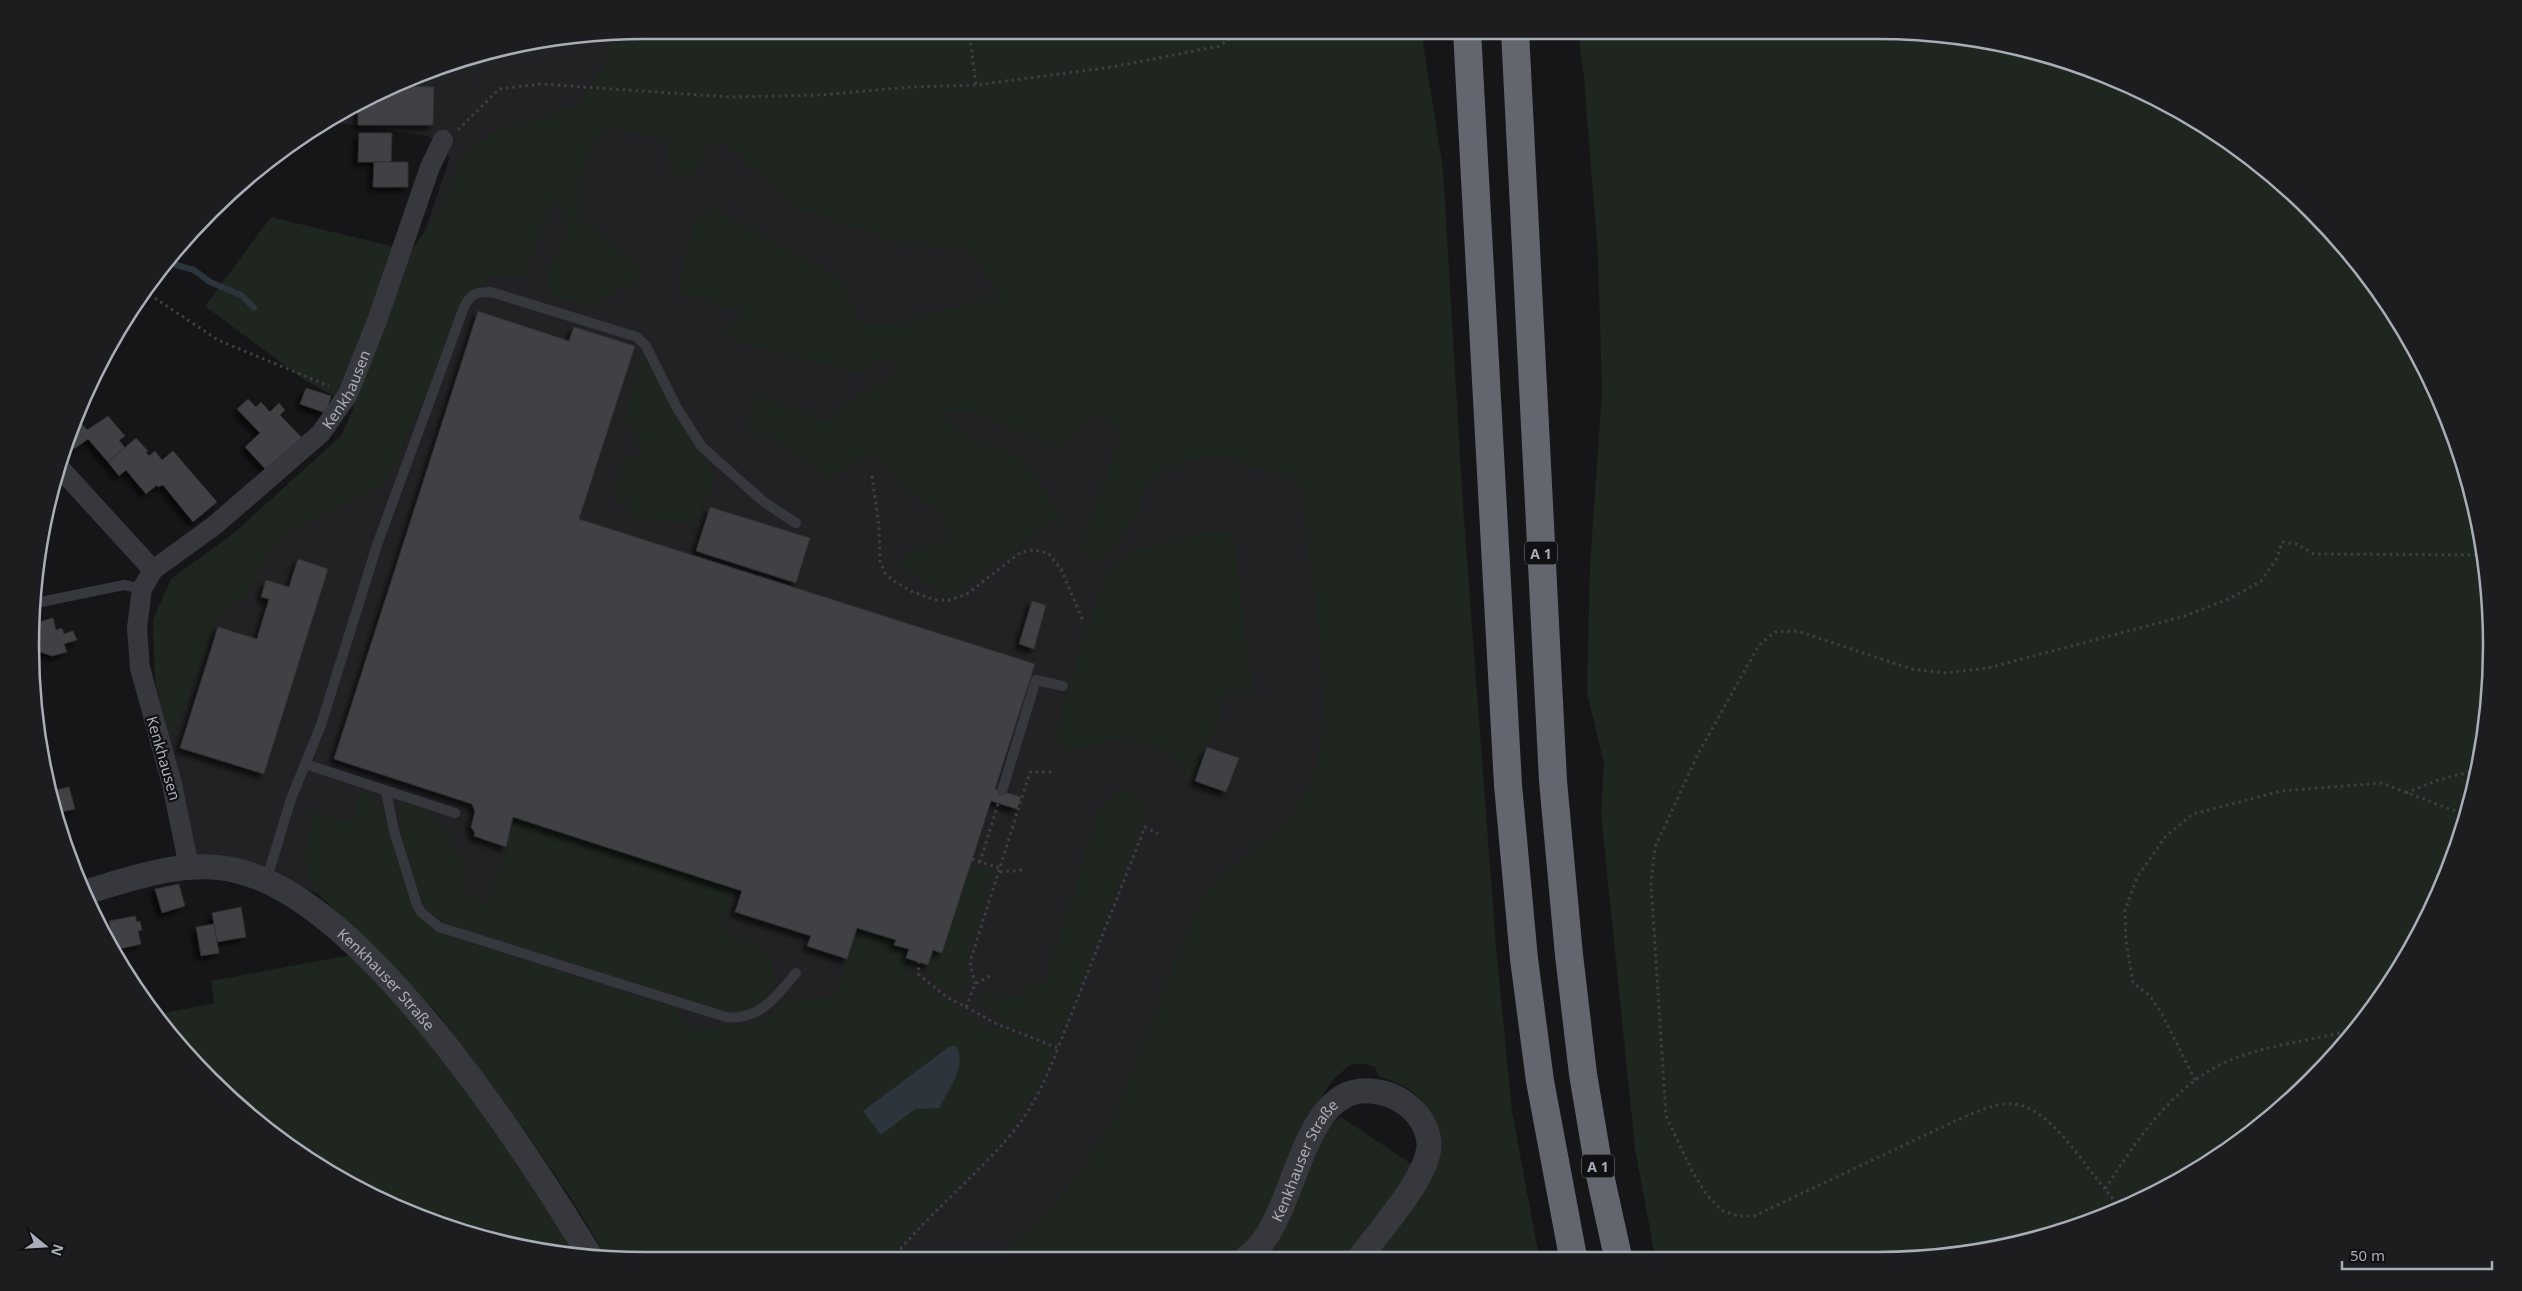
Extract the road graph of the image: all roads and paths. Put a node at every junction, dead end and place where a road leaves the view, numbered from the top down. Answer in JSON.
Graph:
{"nodes":[{"id":1,"x":970,"y":39,"type":"edge"},
{"id":2,"x":1229,"y":39,"type":"edge"},
{"id":3,"x":1467,"y":39,"type":"edge"},
{"id":4,"x":1515,"y":39,"type":"edge"},
{"id":5,"x":976,"y":85,"type":"junction"},
{"id":6,"x":443,"y":140,"type":"joint"},
{"id":7,"x":150,"y":295,"type":"edge"},
{"id":8,"x":348,"y":394,"type":"junction"},
{"id":9,"x":64,"y":472,"type":"edge"},
{"id":10,"x":872,"y":476,"type":"dead end"},
{"id":11,"x":796,"y":523,"type":"dead end"},
{"id":12,"x":2476,"y":555,"type":"edge"},
{"id":13,"x":153,"y":570,"type":"junction"},
{"id":14,"x":142,"y":589,"type":"junction"},
{"id":15,"x":40,"y":602,"type":"edge"},
{"id":16,"x":1083,"y":621,"type":"dead end"},
{"id":17,"x":1063,"y":686,"type":"dead end"},
{"id":18,"x":305,"y":764,"type":"junction"},
{"id":19,"x":1054,"y":772,"type":"dead end"},
{"id":20,"x":2470,"y":772,"type":"edge"},
{"id":21,"x":386,"y":791,"type":"junction"},
{"id":22,"x":1002,"y":792,"type":"dead end"},
{"id":23,"x":2406,"y":793,"type":"junction"},
{"id":24,"x":998,"y":803,"type":"dead end"},
{"id":25,"x":2460,"y":811,"type":"edge"},
{"id":26,"x":455,"y":813,"type":"dead end"},
{"id":27,"x":1158,"y":834,"type":"dead end"},
{"id":28,"x":972,"y":859,"type":"dead end"},
{"id":29,"x":980,"y":862,"type":"junction"},
{"id":30,"x":189,"y":867,"type":"junction"},
{"id":31,"x":1000,"y":870,"type":"junction"},
{"id":32,"x":1023,"y":870,"type":"dead end"},
{"id":33,"x":266,"y":880,"type":"junction"},
{"id":34,"x":90,"y":890,"type":"edge"},
{"id":35,"x":919,"y":961,"type":"dead end"},
{"id":36,"x":796,"y":973,"type":"dead end"},
{"id":37,"x":990,"y":976,"type":"dead end"},
{"id":38,"x":975,"y":984,"type":"junction"},
{"id":39,"x":966,"y":1007,"type":"junction"},
{"id":40,"x":2345,"y":1031,"type":"edge"},
{"id":41,"x":1058,"y":1048,"type":"junction"},
{"id":42,"x":2195,"y":1080,"type":"junction"},
{"id":43,"x":2105,"y":1189,"type":"junction"},
{"id":44,"x":2116,"y":1203,"type":"edge"},
{"id":45,"x":586,"y":1249,"type":"edge"},
{"id":46,"x":898,"y":1252,"type":"edge"},
{"id":47,"x":1252,"y":1252,"type":"edge"},
{"id":48,"x":1364,"y":1252,"type":"edge"},
{"id":49,"x":1572,"y":1252,"type":"edge"},
{"id":50,"x":1617,"y":1252,"type":"edge"}],
"edges":[{"from":1,"to":5,"type":"path"},
{"from":2,"to":5,"type":"path"},
{"from":3,"to":49,"type":"highway"},
{"from":4,"to":50,"type":"highway","number":"A 1"},
{"from":5,"to":6,"type":"path"},
{"from":6,"to":8,"type":"street","name":"Kenkhausen"},
{"from":7,"to":8,"type":"path"},
{"from":8,"to":13,"type":"street","name":"Kenkhausen"},
{"from":9,"to":13,"type":"street"},
{"from":10,"to":16,"type":"path"},
{"from":11,"to":18,"type":"lane"},
{"from":12,"to":43,"type":"path"},
{"from":13,"to":14,"type":"street","name":"Kenkhausen"},
{"from":14,"to":15,"type":"lane"},
{"from":14,"to":30,"type":"street","name":"Kenkhausen"},
{"from":17,"to":22,"type":"lane"},
{"from":18,"to":21,"type":"lane"},
{"from":18,"to":33,"type":"lane"},
{"from":19,"to":31,"type":"path"},
{"from":20,"to":23,"type":"path"},
{"from":21,"to":26,"type":"lane"},
{"from":21,"to":36,"type":"lane"},
{"from":23,"to":25,"type":"path"},
{"from":23,"to":42,"type":"path"},
{"from":24,"to":29,"type":"path"},
{"from":27,"to":41,"type":"path"},
{"from":28,"to":29,"type":"path"},
{"from":29,"to":31,"type":"path"},
{"from":30,"to":33,"type":"street","name":"Kenkhauser Straße"},
{"from":30,"to":34,"type":"street","name":"Kenkhauser Straße"},
{"from":31,"to":32,"type":"path"},
{"from":31,"to":38,"type":"path"},
{"from":33,"to":45,"type":"street","name":"Kenkhauser Straße"},
{"from":35,"to":39,"type":"path"},
{"from":37,"to":38,"type":"path"},
{"from":38,"to":39,"type":"path"},
{"from":39,"to":41,"type":"path"},
{"from":40,"to":42,"type":"path"},
{"from":41,"to":46,"type":"path"},
{"from":42,"to":43,"type":"path"},
{"from":43,"to":44,"type":"path"},
{"from":47,"to":48,"type":"street","name":"Kenkhauser Straße"}]}
